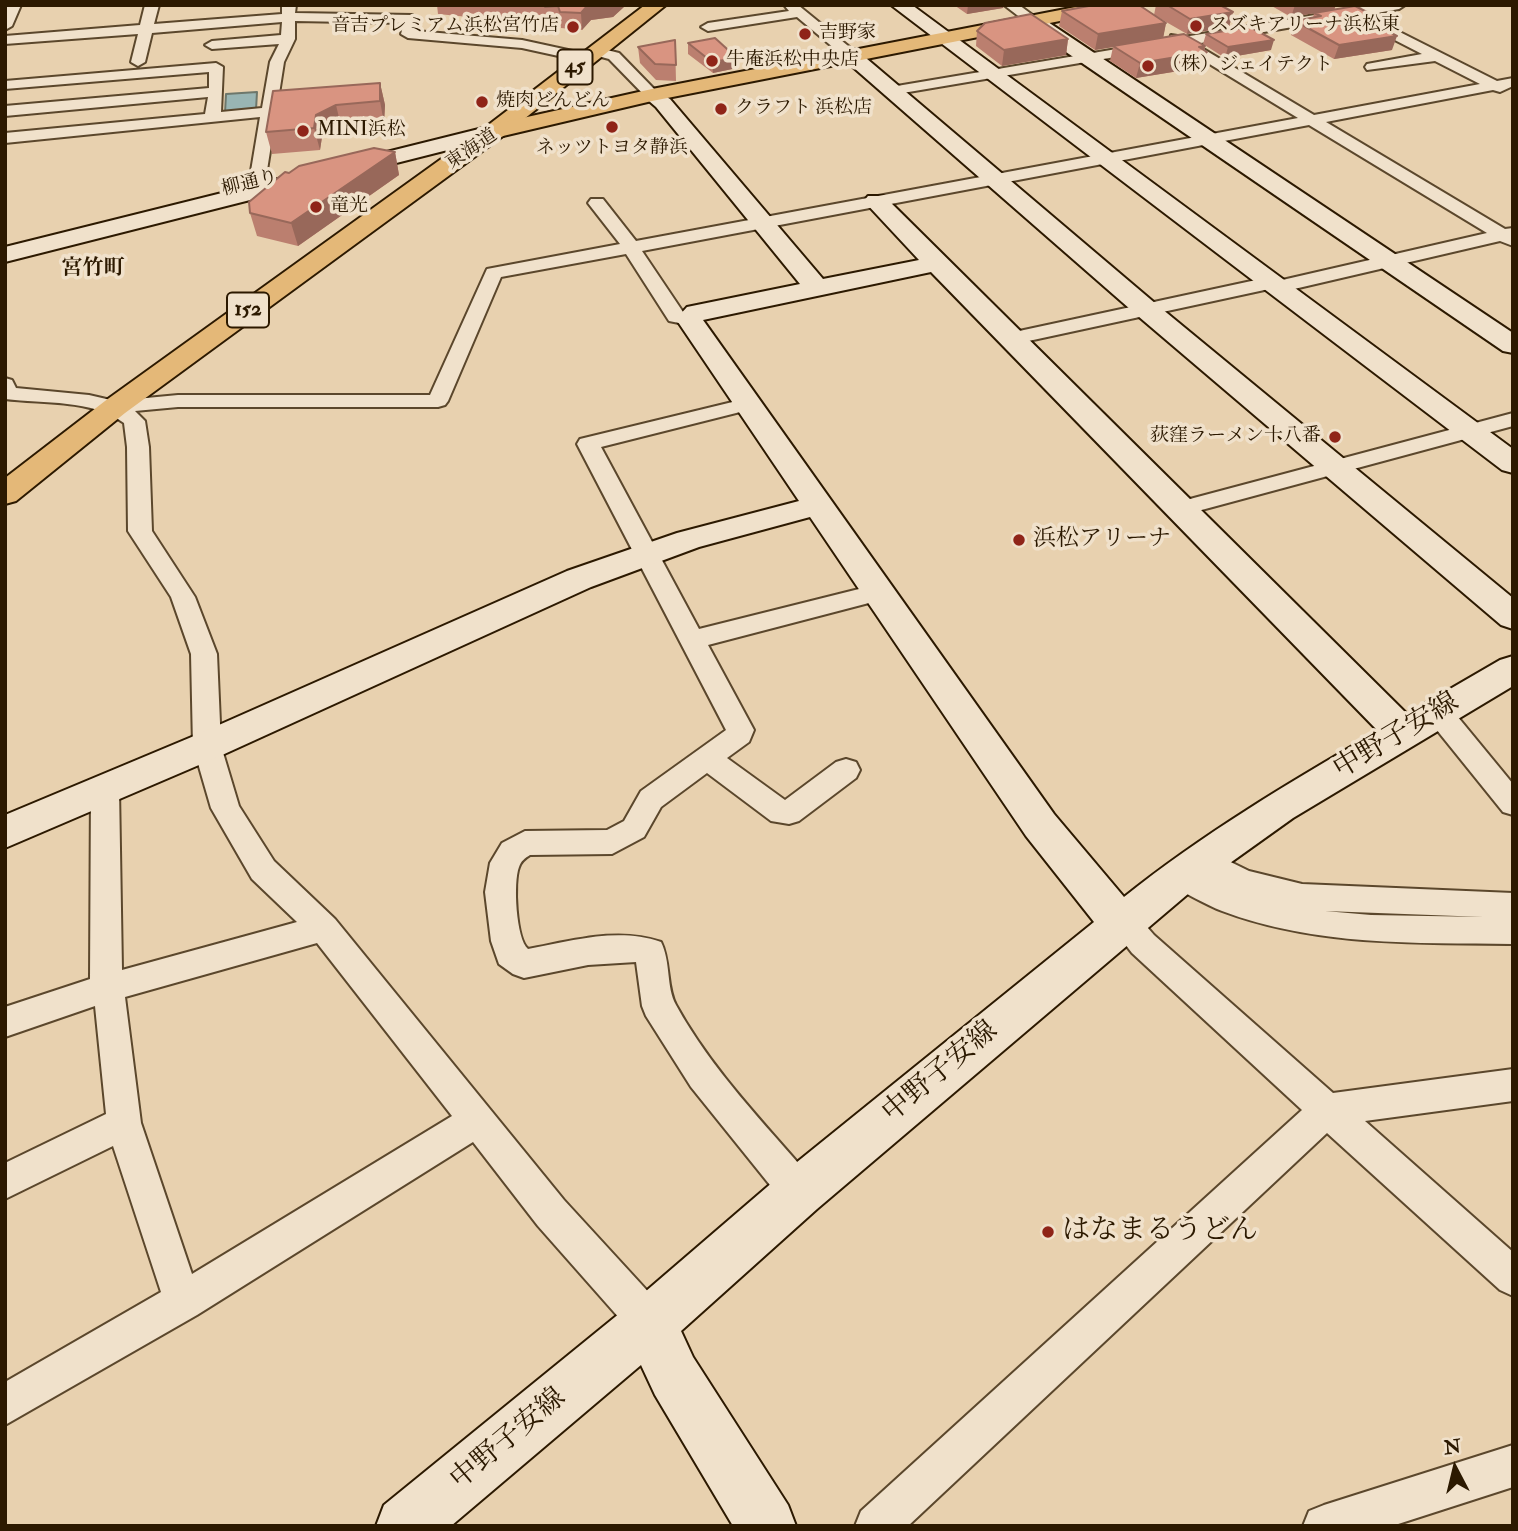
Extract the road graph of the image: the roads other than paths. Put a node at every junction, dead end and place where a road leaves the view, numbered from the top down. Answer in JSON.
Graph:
{"nodes":[{"id":1,"x":15,"y":5,"type":"edge"},
{"id":2,"x":152,"y":5,"type":"edge"},
{"id":3,"x":657,"y":5,"type":"edge"},
{"id":4,"x":900,"y":5,"type":"edge"},
{"id":5,"x":1010,"y":5,"type":"edge"},
{"id":6,"x":1337,"y":5,"type":"edge"},
{"id":7,"x":1398,"y":5,"type":"edge"},
{"id":8,"x":1123,"y":7,"type":"edge"},
{"id":9,"x":794,"y":9,"type":"edge"},
{"id":10,"x":288,"y":11,"type":"edge"},
{"id":11,"x":1353,"y":13,"type":"junction"},
{"id":12,"x":1035,"y":22,"type":"junction"},
{"id":13,"x":5,"y":26,"type":"edge"},
{"id":14,"x":708,"y":27,"type":"dead end"},
{"id":15,"x":147,"y":29,"type":"junction"},
{"id":16,"x":1162,"y":30,"type":"edge"},
{"id":17,"x":944,"y":38,"type":"junction"},
{"id":18,"x":288,"y":39,"type":"junction"},
{"id":19,"x":5,"y":40,"type":"edge"},
{"id":20,"x":1183,"y":43,"type":"junction"},
{"id":21,"x":212,"y":45,"type":"dead end"},
{"id":22,"x":590,"y":54,"type":"junction"},
{"id":23,"x":1437,"y":56,"type":"junction"},
{"id":24,"x":853,"y":57,"type":"junction"},
{"id":25,"x":1088,"y":58,"type":"junction"},
{"id":26,"x":138,"y":62,"type":"dead end"},
{"id":27,"x":1372,"y":67,"type":"dead end"},
{"id":28,"x":991,"y":74,"type":"junction"},
{"id":29,"x":98,"y":77,"type":"junction"},
{"id":30,"x":1504,"y":84,"type":"edge"},
{"id":31,"x":5,"y":85,"type":"edge"},
{"id":32,"x":891,"y":91,"type":"junction"},
{"id":33,"x":216,"y":92,"type":"junction"},
{"id":34,"x":1513,"y":94,"type":"edge"},
{"id":35,"x":652,"y":95,"type":"junction"},
{"id":36,"x":92,"y":103,"type":"junction"},
{"id":37,"x":5,"y":111,"type":"edge"},
{"id":38,"x":269,"y":112,"type":"junction"},
{"id":39,"x":212,"y":117,"type":"junction"},
{"id":40,"x":1311,"y":119,"type":"junction"},
{"id":41,"x":86,"y":130,"type":"junction"},
{"id":42,"x":495,"y":131,"type":"junction"},
{"id":43,"x":5,"y":138,"type":"edge"},
{"id":44,"x":1208,"y":138,"type":"junction"},
{"id":45,"x":1104,"y":158,"type":"junction"},
{"id":46,"x":995,"y":178,"type":"junction"},
{"id":47,"x":257,"y":183,"type":"junction"},
{"id":48,"x":876,"y":201,"type":"junction"},
{"id":49,"x":597,"y":203,"type":"dead end"},
{"id":50,"x":764,"y":222,"type":"junction"},
{"id":51,"x":1509,"y":236,"type":"edge"},
{"id":52,"x":5,"y":246,"type":"edge"},
{"id":53,"x":631,"y":247,"type":"junction"},
{"id":54,"x":5,"y":255,"type":"edge"},
{"id":55,"x":1389,"y":261,"type":"junction"},
{"id":56,"x":936,"y":264,"type":"junction"},
{"id":57,"x":1273,"y":285,"type":"junction"},
{"id":58,"x":816,"y":287,"type":"junction"},
{"id":59,"x":1147,"y":310,"type":"junction"},
{"id":60,"x":689,"y":319,"type":"junction"},
{"id":61,"x":1010,"y":340,"type":"junction"},
{"id":62,"x":1513,"y":345,"type":"edge"},
{"id":63,"x":5,"y":384,"type":"edge"},
{"id":64,"x":749,"y":404,"type":"junction"},
{"id":65,"x":115,"y":407,"type":"junction"},
{"id":66,"x":1513,"y":419,"type":"edge"},
{"id":67,"x":1468,"y":431,"type":"junction"},
{"id":68,"x":1513,"y":464,"type":"edge"},
{"id":69,"x":1333,"y":467,"type":"junction"},
{"id":70,"x":5,"y":494,"type":"edge"},
{"id":71,"x":820,"y":505,"type":"junction"},
{"id":72,"x":1183,"y":509,"type":"junction"},
{"id":73,"x":647,"y":554,"type":"junction"},
{"id":74,"x":879,"y":592,"type":"junction"},
{"id":75,"x":1513,"y":617,"type":"edge"},
{"id":76,"x":692,"y":640,"type":"junction"},
{"id":77,"x":1513,"y":669,"type":"edge"},
{"id":78,"x":1420,"y":723,"type":"junction"},
{"id":79,"x":207,"y":746,"type":"junction"},
{"id":80,"x":707,"y":758,"type":"junction"},
{"id":81,"x":846,"y":769,"type":"dead end"},
{"id":82,"x":105,"y":788,"type":"junction"},
{"id":83,"x":1513,"y":804,"type":"edge"},
{"id":84,"x":5,"y":832,"type":"edge"},
{"id":85,"x":1191,"y":868,"type":"junction"},
{"id":86,"x":1513,"y":906,"type":"edge"},
{"id":87,"x":1124,"y":921,"type":"junction"},
{"id":88,"x":324,"y":928,"type":"junction"},
{"id":89,"x":1513,"y":931,"type":"edge"},
{"id":90,"x":106,"y":988,"type":"junction"},
{"id":91,"x":5,"y":1022,"type":"edge"},
{"id":92,"x":1513,"y":1084,"type":"edge"},
{"id":93,"x":1327,"y":1110,"type":"junction"},
{"id":94,"x":476,"y":1121,"type":"junction"},
{"id":95,"x":124,"y":1123,"type":"junction"},
{"id":96,"x":5,"y":1182,"type":"edge"},
{"id":97,"x":799,"y":1192,"type":"junction"},
{"id":98,"x":1506,"y":1265,"type":"edge"},
{"id":99,"x":183,"y":1301,"type":"junction"},
{"id":100,"x":650,"y":1323,"type":"junction"},
{"id":101,"x":5,"y":1405,"type":"edge"},
{"id":102,"x":1513,"y":1466,"type":"edge"},
{"id":103,"x":405,"y":1526,"type":"edge"},
{"id":104,"x":767,"y":1526,"type":"edge"},
{"id":105,"x":876,"y":1526,"type":"edge"},
{"id":106,"x":1324,"y":1526,"type":"edge"}],
"edges":[{"from":1,"to":13,"type":"street"},
{"from":2,"to":15,"type":"street"},
{"from":3,"to":22,"type":"main road","number":"45"},
{"from":4,"to":17,"type":"street"},
{"from":5,"to":12,"type":"street"},
{"from":6,"to":11,"type":"street"},
{"from":7,"to":11,"type":"street"},
{"from":8,"to":12,"type":"main road","name":"東海道","number":"152"},
{"from":9,"to":14,"type":"street"},
{"from":9,"to":24,"type":"street"},
{"from":10,"to":15,"type":"street"},
{"from":10,"to":18,"type":"street"},
{"from":10,"to":22,"type":"street"},
{"from":11,"to":20,"type":"street"},
{"from":11,"to":23,"type":"street"},
{"from":12,"to":17,"type":"main road","name":"東海道","number":"152"},
{"from":12,"to":25,"type":"street"},
{"from":15,"to":19,"type":"street"},
{"from":15,"to":26,"type":"street"},
{"from":16,"to":20,"type":"street"},
{"from":17,"to":24,"type":"main road","name":"東海道","number":"152"},
{"from":17,"to":28,"type":"street"},
{"from":18,"to":21,"type":"street"},
{"from":18,"to":38,"type":"street"},
{"from":20,"to":25,"type":"street"},
{"from":20,"to":40,"type":"street"},
{"from":22,"to":35,"type":"street"},
{"from":22,"to":42,"type":"main road","number":"45"},
{"from":23,"to":27,"type":"street"},
{"from":23,"to":30,"type":"street"},
{"from":24,"to":32,"type":"street"},
{"from":24,"to":35,"type":"main road","name":"東海道","number":"152"},
{"from":25,"to":28,"type":"street"},
{"from":25,"to":44,"type":"street"},
{"from":28,"to":32,"type":"street"},
{"from":28,"to":45,"type":"street"},
{"from":29,"to":31,"type":"street"},
{"from":29,"to":33,"type":"street"},
{"from":29,"to":36,"type":"street"},
{"from":30,"to":34,"type":"street"},
{"from":30,"to":40,"type":"street"},
{"from":32,"to":46,"type":"street"},
{"from":33,"to":36,"type":"street"},
{"from":33,"to":39,"type":"street"},
{"from":35,"to":42,"type":"main road","name":"東海道","number":"152"},
{"from":35,"to":50,"type":"street"},
{"from":36,"to":37,"type":"street"},
{"from":36,"to":41,"type":"street"},
{"from":38,"to":39,"type":"street"},
{"from":38,"to":47,"type":"street"},
{"from":39,"to":41,"type":"street"},
{"from":40,"to":44,"type":"street"},
{"from":40,"to":51,"type":"street"},
{"from":41,"to":43,"type":"street"},
{"from":42,"to":47,"type":"street","name":"柳通り"},
{"from":42,"to":54,"type":"street","name":"柳通り"},
{"from":42,"to":65,"type":"main road","name":"東海道","number":"152"},
{"from":44,"to":45,"type":"street"},
{"from":44,"to":55,"type":"street"},
{"from":45,"to":46,"type":"street"},
{"from":45,"to":57,"type":"street"},
{"from":46,"to":48,"type":"street"},
{"from":46,"to":59,"type":"street"},
{"from":47,"to":52,"type":"street","name":"柳通り"},
{"from":48,"to":50,"type":"street"},
{"from":48,"to":56,"type":"street"},
{"from":49,"to":53,"type":"street"},
{"from":50,"to":53,"type":"street"},
{"from":50,"to":58,"type":"street"},
{"from":51,"to":55,"type":"street"},
{"from":53,"to":60,"type":"street"},
{"from":53,"to":65,"type":"street"},
{"from":55,"to":57,"type":"street"},
{"from":55,"to":62,"type":"street"},
{"from":56,"to":58,"type":"street"},
{"from":56,"to":61,"type":"street"},
{"from":57,"to":59,"type":"street"},
{"from":57,"to":67,"type":"street"},
{"from":58,"to":60,"type":"street"},
{"from":59,"to":61,"type":"street"},
{"from":59,"to":69,"type":"street"},
{"from":60,"to":64,"type":"street"},
{"from":61,"to":72,"type":"street"},
{"from":63,"to":65,"type":"street"},
{"from":64,"to":71,"type":"street"},
{"from":64,"to":73,"type":"street"},
{"from":65,"to":70,"type":"main road","name":"東海道","number":"152"},
{"from":65,"to":79,"type":"street"},
{"from":66,"to":67,"type":"street"},
{"from":67,"to":68,"type":"street"},
{"from":67,"to":69,"type":"street"},
{"from":69,"to":72,"type":"street"},
{"from":69,"to":75,"type":"street"},
{"from":71,"to":73,"type":"street"},
{"from":71,"to":74,"type":"street"},
{"from":72,"to":78,"type":"street"},
{"from":73,"to":76,"type":"street"},
{"from":73,"to":79,"type":"street"},
{"from":74,"to":76,"type":"street"},
{"from":74,"to":87,"type":"street"},
{"from":76,"to":80,"type":"street"},
{"from":77,"to":78,"type":"street","name":"中野子安線"},
{"from":78,"to":83,"type":"street"},
{"from":78,"to":85,"type":"street","name":"中野子安線"},
{"from":79,"to":82,"type":"street"},
{"from":79,"to":88,"type":"street"},
{"from":80,"to":81,"type":"street"},
{"from":80,"to":97,"type":"street"},
{"from":82,"to":84,"type":"street"},
{"from":82,"to":90,"type":"street"},
{"from":85,"to":86,"type":"street"},
{"from":85,"to":87,"type":"street","name":"中野子安線"},
{"from":85,"to":89,"type":"street"},
{"from":87,"to":93,"type":"street"},
{"from":87,"to":97,"type":"street","name":"中野子安線"},
{"from":88,"to":90,"type":"street"},
{"from":88,"to":94,"type":"street"},
{"from":90,"to":91,"type":"street"},
{"from":90,"to":95,"type":"street"},
{"from":92,"to":93,"type":"street"},
{"from":93,"to":98,"type":"street"},
{"from":93,"to":105,"type":"street"},
{"from":94,"to":99,"type":"street"},
{"from":94,"to":100,"type":"street"},
{"from":95,"to":96,"type":"street"},
{"from":95,"to":99,"type":"street"},
{"from":97,"to":100,"type":"street","name":"中野子安線"},
{"from":99,"to":101,"type":"street"},
{"from":100,"to":103,"type":"street","name":"中野子安線"},
{"from":100,"to":104,"type":"street"},
{"from":102,"to":106,"type":"street"}]}
